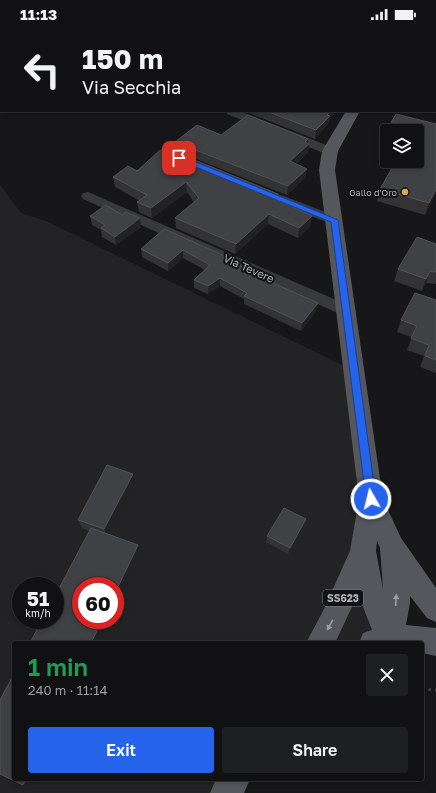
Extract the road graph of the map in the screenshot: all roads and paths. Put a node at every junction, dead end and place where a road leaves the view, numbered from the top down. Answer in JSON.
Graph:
{"nodes":[{"id":1,"x":231,"y":112,"type":"dead end"},
{"id":2,"x":352,"y":112,"type":"edge"},
{"id":3,"x":330,"y":151,"type":"junction"},
{"id":4,"x":246,"y":185,"type":"edge"},
{"id":5,"x":88,"y":196,"type":"dead end"},
{"id":6,"x":334,"y":220,"type":"junction"},
{"id":7,"x":344,"y":310,"type":"junction"},
{"id":8,"x":371,"y":499,"type":"junction"},
{"id":9,"x":392,"y":546,"type":"junction"},
{"id":10,"x":363,"y":552,"type":"junction"},
{"id":11,"x":436,"y":609,"type":"edge"},
{"id":12,"x":321,"y":641,"type":"edge"},
{"id":13,"x":382,"y":641,"type":"edge"},
{"id":14,"x":436,"y":642,"type":"edge"},
{"id":15,"x":424,"y":689,"type":"edge"},
{"id":16,"x":436,"y":690,"type":"edge"},
{"id":17,"x":234,"y":781,"type":"edge"},
{"id":18,"x":225,"y":793,"type":"edge"}],
"edges":[{"from":1,"to":3,"type":"street"},
{"from":2,"to":3,"type":"main road","number":"SS623"},
{"from":3,"to":6,"type":"main road","number":"SS623"},
{"from":4,"to":6,"type":"street"},
{"from":5,"to":7,"type":"street","name":"Via Tevere"},
{"from":6,"to":7,"type":"main road","number":"SS623"},
{"from":7,"to":8,"type":"main road","number":"SS623"},
{"from":8,"to":9,"type":"main road","number":"SS623"},
{"from":8,"to":10,"type":"main road","number":"SS623"},
{"from":9,"to":11,"type":"main road","number":"SS623"},
{"from":13,"to":9,"type":"main road","number":"SS623","one_way":true},
{"from":10,"to":12,"type":"main road","number":"SS623","one_way":true},
{"from":10,"to":13,"type":"main road","number":"SS623"},
{"from":13,"to":14,"type":"main road"},
{"from":15,"to":16,"type":"path"},
{"from":17,"to":18,"type":"main road"}]}
